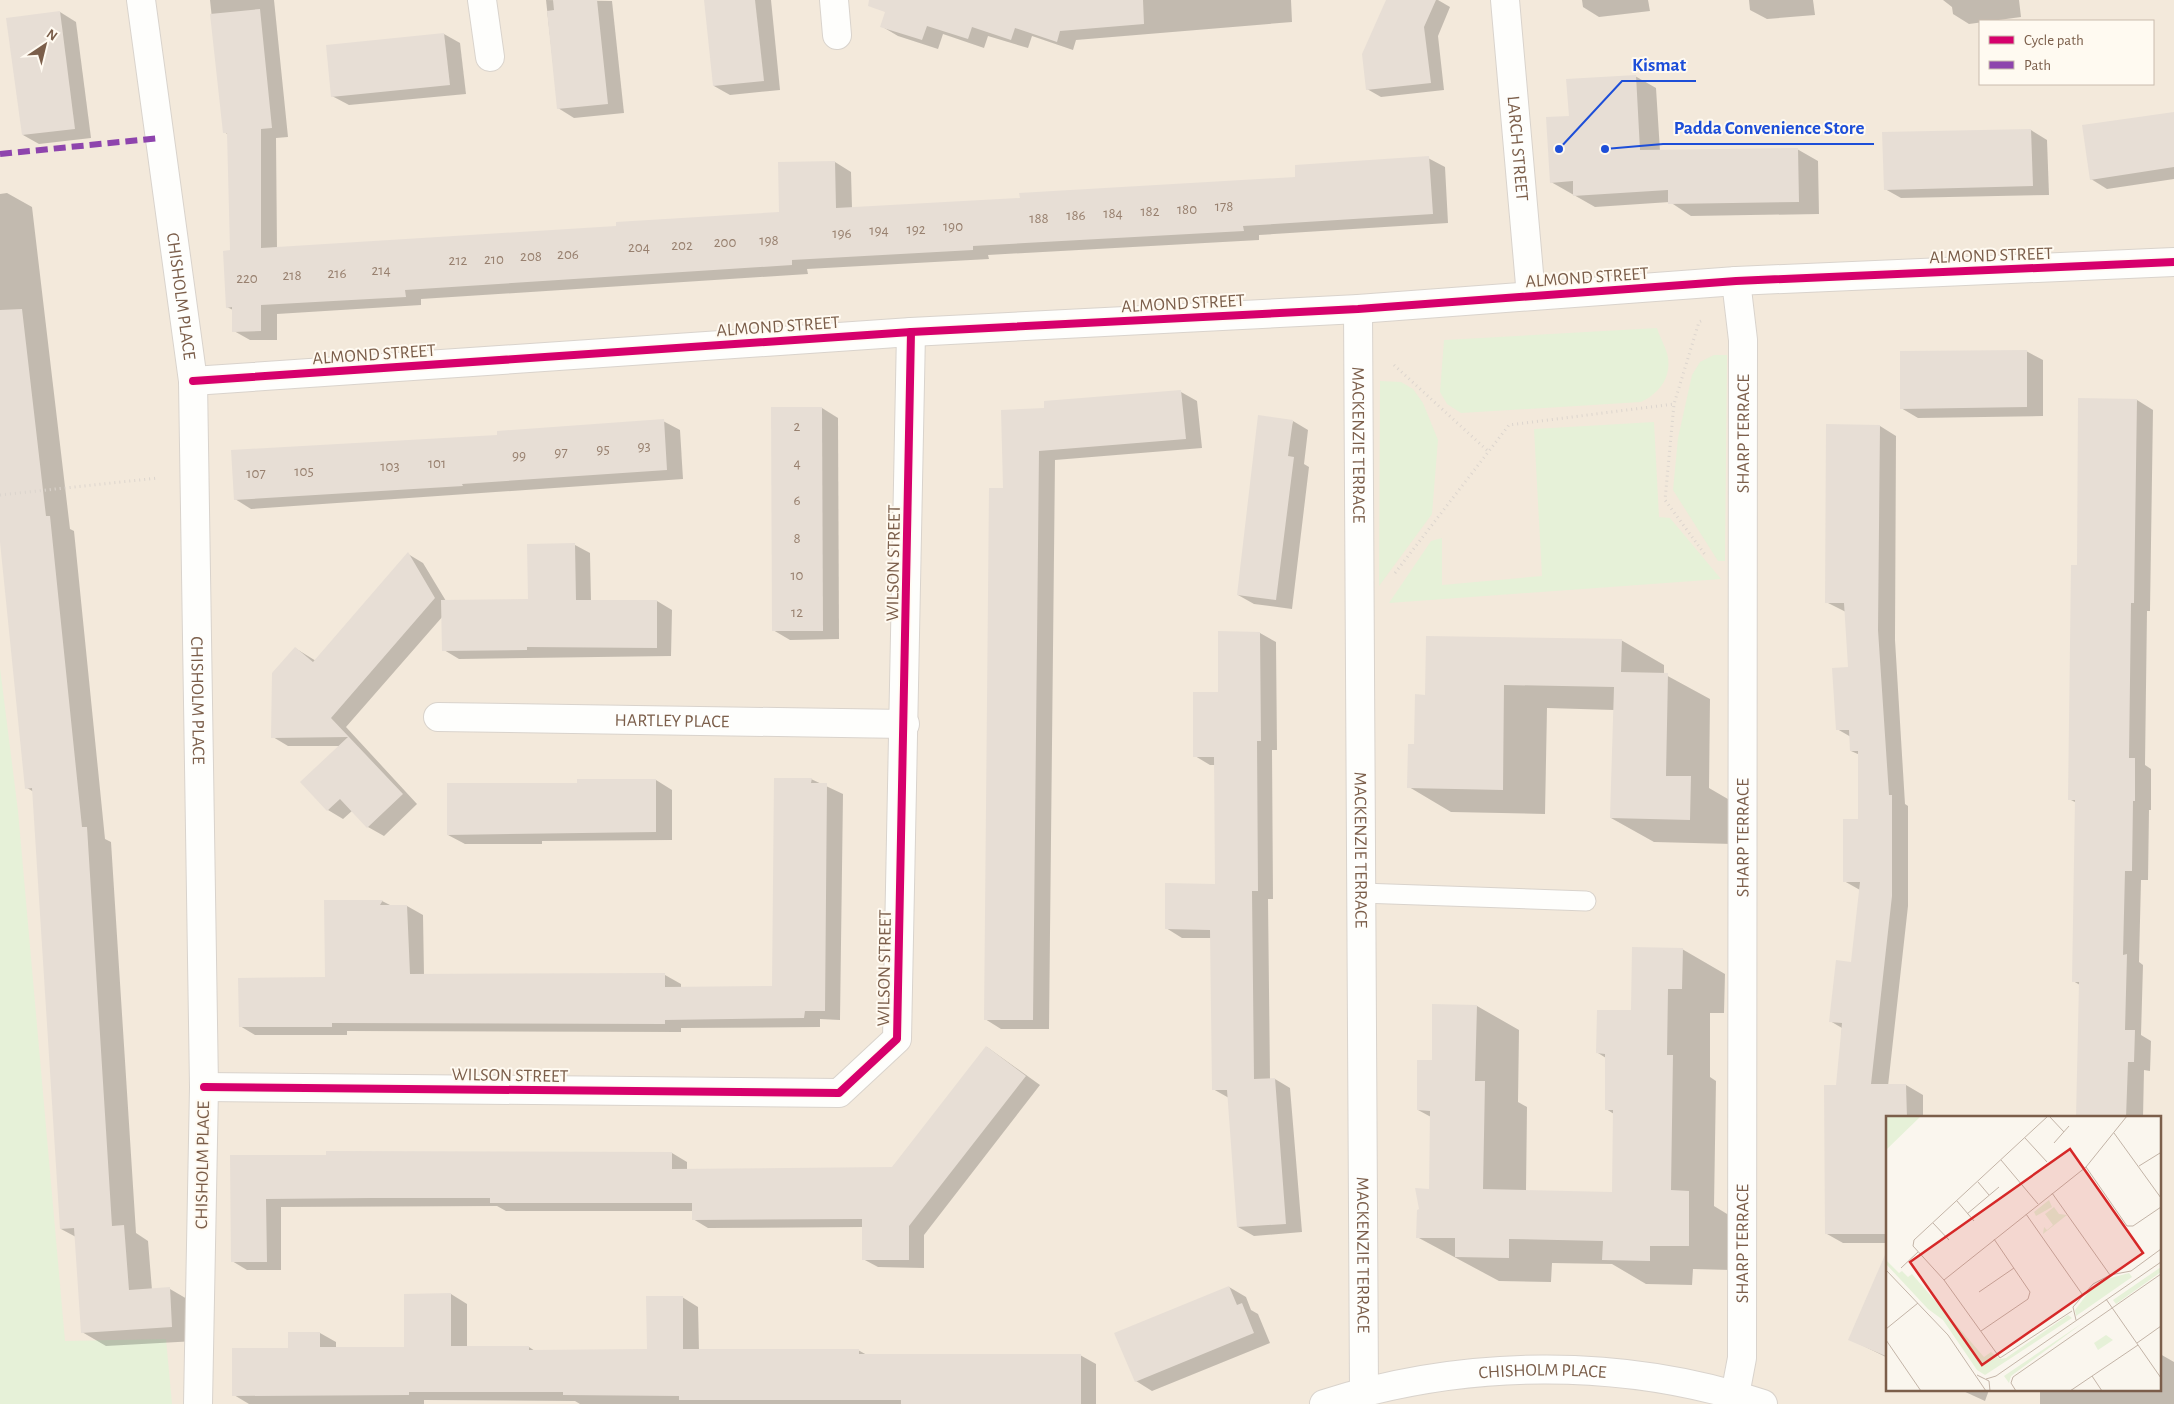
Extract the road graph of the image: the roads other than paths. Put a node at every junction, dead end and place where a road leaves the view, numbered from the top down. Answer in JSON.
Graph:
{"nodes":[{"id":1,"x":141,"y":0,"type":"edge"},
{"id":2,"x":482,"y":0,"type":"edge"},
{"id":3,"x":834,"y":0,"type":"edge"},
{"id":4,"x":1506,"y":0,"type":"edge"},
{"id":5,"x":837,"y":36,"type":"dead end"},
{"id":6,"x":490,"y":57,"type":"dead end"},
{"id":7,"x":2174,"y":262,"type":"edge"},
{"id":8,"x":1736,"y":281,"type":"junction"},
{"id":9,"x":1531,"y":296,"type":"junction"},
{"id":10,"x":1358,"y":321,"type":"junction"},
{"id":11,"x":911,"y":332,"type":"junction"},
{"id":12,"x":194,"y":381,"type":"junction"},
{"id":13,"x":438,"y":717,"type":"dead end"},
{"id":14,"x":905,"y":724,"type":"junction"},
{"id":15,"x":1361,"y":893,"type":"junction"},
{"id":16,"x":1586,"y":901,"type":"dead end"},
{"id":17,"x":204,"y":1087,"type":"junction"},
{"id":18,"x":1364,"y":1391,"type":"junction"},
{"id":19,"x":1735,"y":1395,"type":"junction"},
{"id":20,"x":198,"y":1404,"type":"edge"},
{"id":21,"x":1324,"y":1404,"type":"edge"},
{"id":22,"x":1763,"y":1404,"type":"edge"}],
"edges":[{"from":1,"to":12,"type":"street","name":"CHISHOLM PLACE"},
{"from":2,"to":6,"type":"street"},
{"from":3,"to":5,"type":"street"},
{"from":4,"to":9,"type":"street","name":"LARCH STREET"},
{"from":7,"to":8,"type":"street","name":"ALMOND STREET"},
{"from":8,"to":9,"type":"street","name":"ALMOND STREET"},
{"from":8,"to":19,"type":"street","name":"SHARP TERRACE"},
{"from":9,"to":10,"type":"street","name":"ALMOND STREET"},
{"from":10,"to":11,"type":"street","name":"ALMOND STREET"},
{"from":10,"to":15,"type":"street","name":"MACKENZIE TERRACE"},
{"from":11,"to":12,"type":"street","name":"ALMOND STREET"},
{"from":11,"to":14,"type":"street","name":"WILSON STREET"},
{"from":12,"to":17,"type":"street","name":"CHISHOLM PLACE"},
{"from":13,"to":14,"type":"street","name":"HARTLEY PLACE"},
{"from":14,"to":17,"type":"street","name":"WILSON STREET"},
{"from":15,"to":16,"type":"lane"},
{"from":15,"to":18,"type":"street","name":"MACKENZIE TERRACE"},
{"from":17,"to":20,"type":"street","name":"CHISHOLM PLACE"},
{"from":18,"to":19,"type":"street","name":"CHISHOLM PLACE"},
{"from":18,"to":21,"type":"street","name":"CHISHOLM PLACE"},
{"from":19,"to":22,"type":"street","name":"CHISHOLM PLACE"}]}
